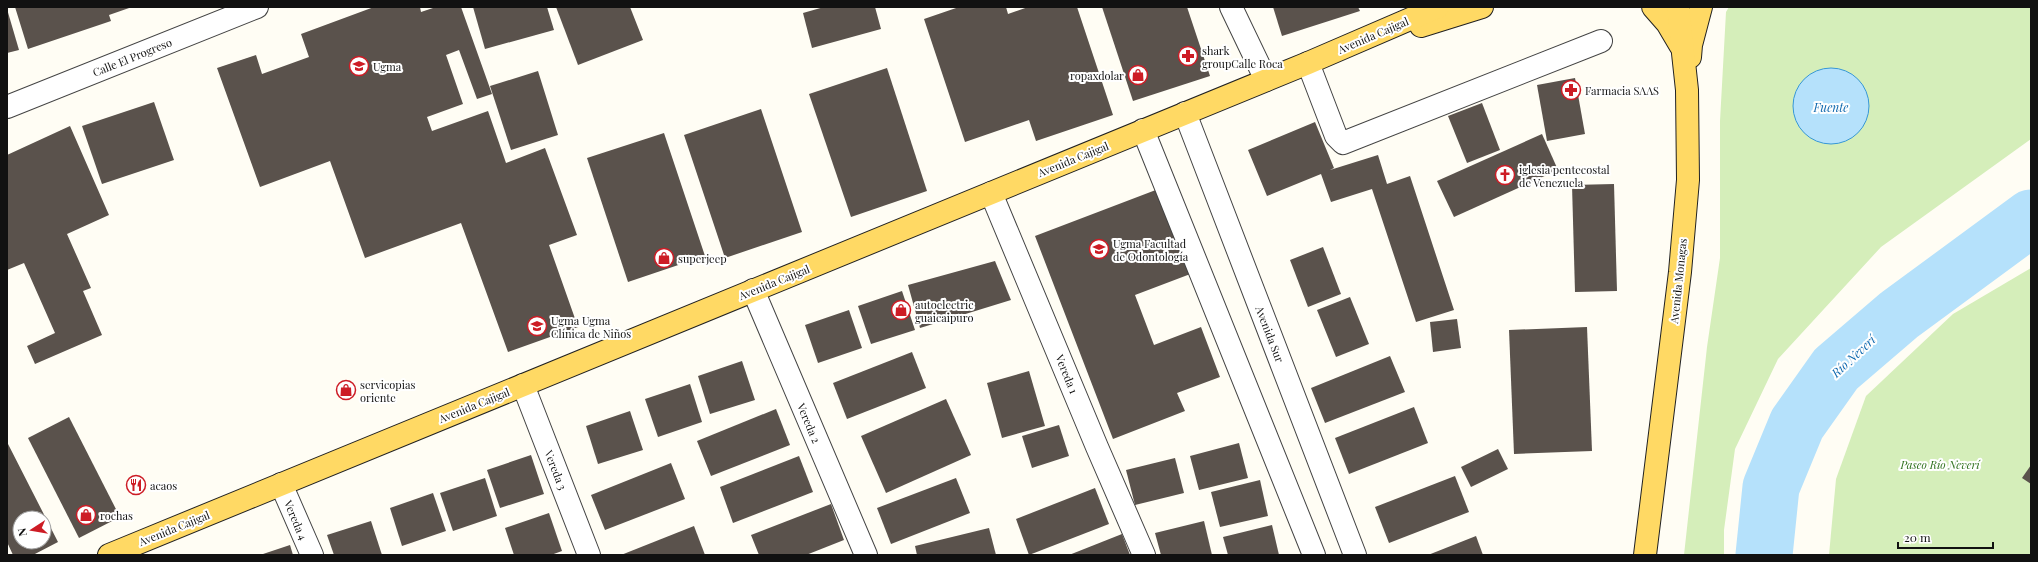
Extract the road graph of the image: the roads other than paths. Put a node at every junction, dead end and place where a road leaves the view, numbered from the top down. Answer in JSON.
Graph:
{"nodes":[{"id":1,"x":257,"y":7,"type":"edge"},
{"id":2,"x":1231,"y":7,"type":"edge"},
{"id":3,"x":1438,"y":7,"type":"edge"},
{"id":4,"x":1482,"y":7,"type":"edge"},
{"id":5,"x":1653,"y":7,"type":"edge"},
{"id":6,"x":1678,"y":7,"type":"edge"},
{"id":7,"x":1701,"y":7,"type":"edge"},
{"id":8,"x":1601,"y":41,"type":"dead end"},
{"id":9,"x":1683,"y":50,"type":"junction"},
{"id":10,"x":1332,"y":53,"type":"junction"},
{"id":11,"x":1308,"y":63,"type":"junction"},
{"id":12,"x":1266,"y":80,"type":"junction"},
{"id":13,"x":1687,"y":90,"type":"junction"},
{"id":14,"x":7,"y":107,"type":"edge"},
{"id":15,"x":1185,"y":113,"type":"junction"},
{"id":16,"x":1143,"y":130,"type":"junction"},
{"id":17,"x":991,"y":193,"type":"junction"},
{"id":18,"x":753,"y":290,"type":"junction"},
{"id":19,"x":523,"y":385,"type":"junction"},
{"id":20,"x":281,"y":484,"type":"junction"},
{"id":21,"x":109,"y":555,"type":"edge"},
{"id":22,"x":312,"y":555,"type":"edge"},
{"id":23,"x":589,"y":555,"type":"edge"},
{"id":24,"x":866,"y":555,"type":"edge"},
{"id":25,"x":1144,"y":555,"type":"edge"},
{"id":26,"x":1314,"y":555,"type":"edge"},
{"id":27,"x":1355,"y":555,"type":"edge"},
{"id":28,"x":1645,"y":555,"type":"edge"}],
"edges":[{"from":1,"to":14,"type":"street","name":"Calle El Progreso"},
{"from":2,"to":12,"type":"street"},
{"from":3,"to":10,"type":"main road","name":"Avenida Cajigal"},
{"from":4,"to":10,"type":"main road"},
{"from":5,"to":9,"type":"main road"},
{"from":6,"to":9,"type":"main road","name":"Avenida Monagas"},
{"from":7,"to":13,"type":"main road"},
{"from":8,"to":11,"type":"street"},
{"from":9,"to":13,"type":"main road","name":"Avenida Monagas"},
{"from":10,"to":11,"type":"main road","name":"Avenida Cajigal"},
{"from":11,"to":12,"type":"main road","name":"Avenida Cajigal"},
{"from":12,"to":15,"type":"main road","name":"Avenida Cajigal"},
{"from":13,"to":28,"type":"main road","name":"Avenida Monagas"},
{"from":15,"to":16,"type":"main road","name":"Avenida Cajigal"},
{"from":15,"to":27,"type":"street","name":"Avenida Sur"},
{"from":16,"to":17,"type":"main road","name":"Avenida Cajigal"},
{"from":16,"to":26,"type":"street"},
{"from":17,"to":18,"type":"main road","name":"Avenida Cajigal"},
{"from":17,"to":25,"type":"street","name":"Vereda 1"},
{"from":18,"to":19,"type":"main road","name":"Avenida Cajigal"},
{"from":18,"to":24,"type":"street","name":"Vereda 2"},
{"from":19,"to":20,"type":"main road","name":"Avenida Cajigal"},
{"from":19,"to":23,"type":"street","name":"Vereda 3"},
{"from":20,"to":21,"type":"main road","name":"Avenida Cajigal"},
{"from":20,"to":22,"type":"street","name":"Vereda 4"}]}
